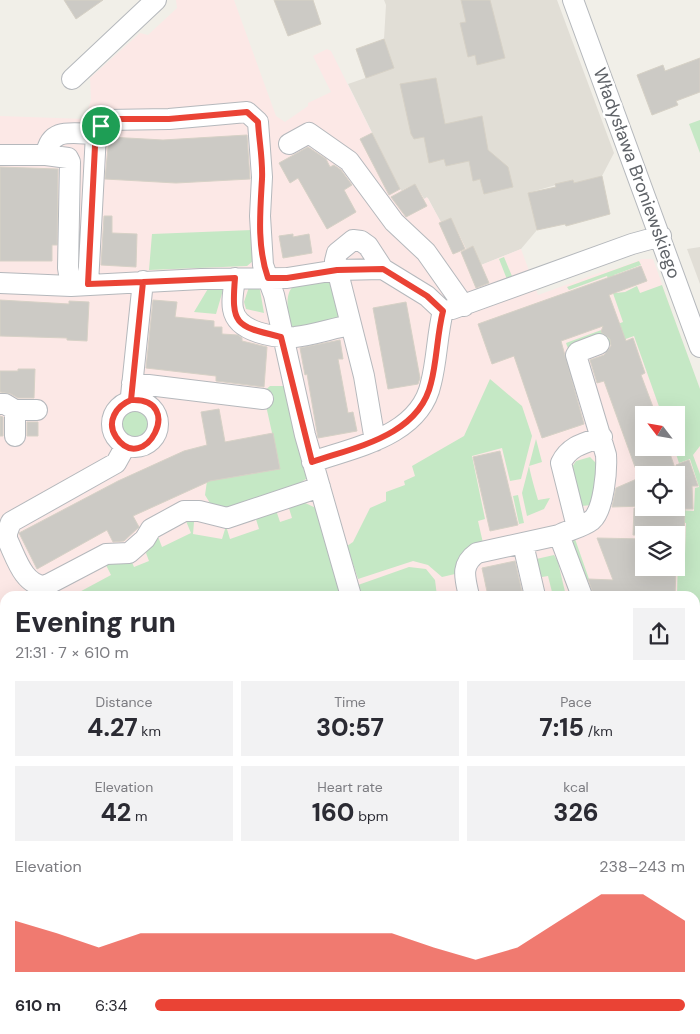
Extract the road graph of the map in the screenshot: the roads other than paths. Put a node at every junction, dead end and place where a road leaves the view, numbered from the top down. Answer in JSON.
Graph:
{"nodes":[{"id":1,"x":156,"y":0,"type":"edge"},
{"id":2,"x":573,"y":0,"type":"edge"},
{"id":3,"x":72,"y":79,"type":"dead end"},
{"id":4,"x":96,"y":134,"type":"junction"},
{"id":5,"x":289,"y":144,"type":"dead end"},
{"id":6,"x":0,"y":155,"type":"edge"},
{"id":7,"x":46,"y":155,"type":"junction"},
{"id":8,"x":661,"y":236,"type":"junction"},
{"id":9,"x":383,"y":269,"type":"junction"},
{"id":10,"x":337,"y":270,"type":"junction"},
{"id":11,"x":235,"y":278,"type":"junction"},
{"id":12,"x":268,"y":278,"type":"junction"},
{"id":13,"x":143,"y":282,"type":"junction"},
{"id":14,"x":0,"y":283,"type":"edge"},
{"id":15,"x":79,"y":285,"type":"junction"},
{"id":16,"x":464,"y":306,"type":"junction"},
{"id":17,"x":443,"y":311,"type":"junction"},
{"id":18,"x":352,"y":325,"type":"junction"},
{"id":19,"x":281,"y":337,"type":"junction"},
{"id":20,"x":599,"y":344,"type":"dead end"},
{"id":21,"x":700,"y":347,"type":"edge"},
{"id":22,"x":132,"y":392,"type":"junction"},
{"id":23,"x":263,"y":400,"type":"dead end"},
{"id":24,"x":8,"y":407,"type":"edge"},
{"id":25,"x":37,"y":410,"type":"dead end"},
{"id":26,"x":15,"y":436,"type":"dead end"},
{"id":27,"x":602,"y":437,"type":"junction"},
{"id":28,"x":375,"y":441,"type":"junction"},
{"id":29,"x":126,"y":445,"type":"junction"},
{"id":30,"x":312,"y":462,"type":"junction"},
{"id":31,"x":320,"y":487,"type":"junction"},
{"id":32,"x":577,"y":527,"type":"junction"},
{"id":33,"x":559,"y":535,"type":"junction"},
{"id":34,"x":523,"y":544,"type":"junction"},
{"id":35,"x":350,"y":591,"type":"edge"},
{"id":36,"x":468,"y":591,"type":"edge"},
{"id":37,"x":534,"y":591,"type":"edge"},
{"id":38,"x":580,"y":591,"type":"edge"}],
"edges":[{"from":1,"to":3,"type":"street"},
{"from":2,"to":8,"type":"street","name":"Władysława Broniewskiego"},
{"from":4,"to":7,"type":"street"},
{"from":4,"to":12,"type":"street"},
{"from":4,"to":15,"type":"street"},
{"from":5,"to":16,"type":"street"},
{"from":6,"to":7,"type":"street"},
{"from":7,"to":15,"type":"street"},
{"from":8,"to":16,"type":"street"},
{"from":8,"to":21,"type":"street","name":"Władysława Broniewskiego"},
{"from":9,"to":10,"type":"street"},
{"from":9,"to":10,"type":"street"},
{"from":9,"to":17,"type":"street"},
{"from":10,"to":12,"type":"street"},
{"from":10,"to":18,"type":"street"},
{"from":11,"to":12,"type":"street"},
{"from":11,"to":13,"type":"street"},
{"from":11,"to":19,"type":"street"},
{"from":12,"to":19,"type":"street"},
{"from":13,"to":15,"type":"street"},
{"from":13,"to":22,"type":"street"},
{"from":14,"to":15,"type":"street"},
{"from":16,"to":17,"type":"street"},
{"from":17,"to":28,"type":"street"},
{"from":18,"to":19,"type":"street"},
{"from":18,"to":28,"type":"street"},
{"from":19,"to":30,"type":"street"},
{"from":20,"to":27,"type":"street"},
{"from":22,"to":23,"type":"street"},
{"from":22,"to":29,"type":"street"},
{"from":22,"to":29,"type":"street"},
{"from":24,"to":25,"type":"street"},
{"from":24,"to":26,"type":"street"},
{"from":27,"to":32,"type":"street"},
{"from":27,"to":32,"type":"street"},
{"from":28,"to":30,"type":"street"},
{"from":29,"to":31,"type":"street"},
{"from":30,"to":31,"type":"street"},
{"from":31,"to":35,"type":"street"},
{"from":32,"to":33,"type":"street"},
{"from":33,"to":34,"type":"street"},
{"from":33,"to":38,"type":"street"},
{"from":34,"to":36,"type":"street"},
{"from":34,"to":37,"type":"street"}]}
